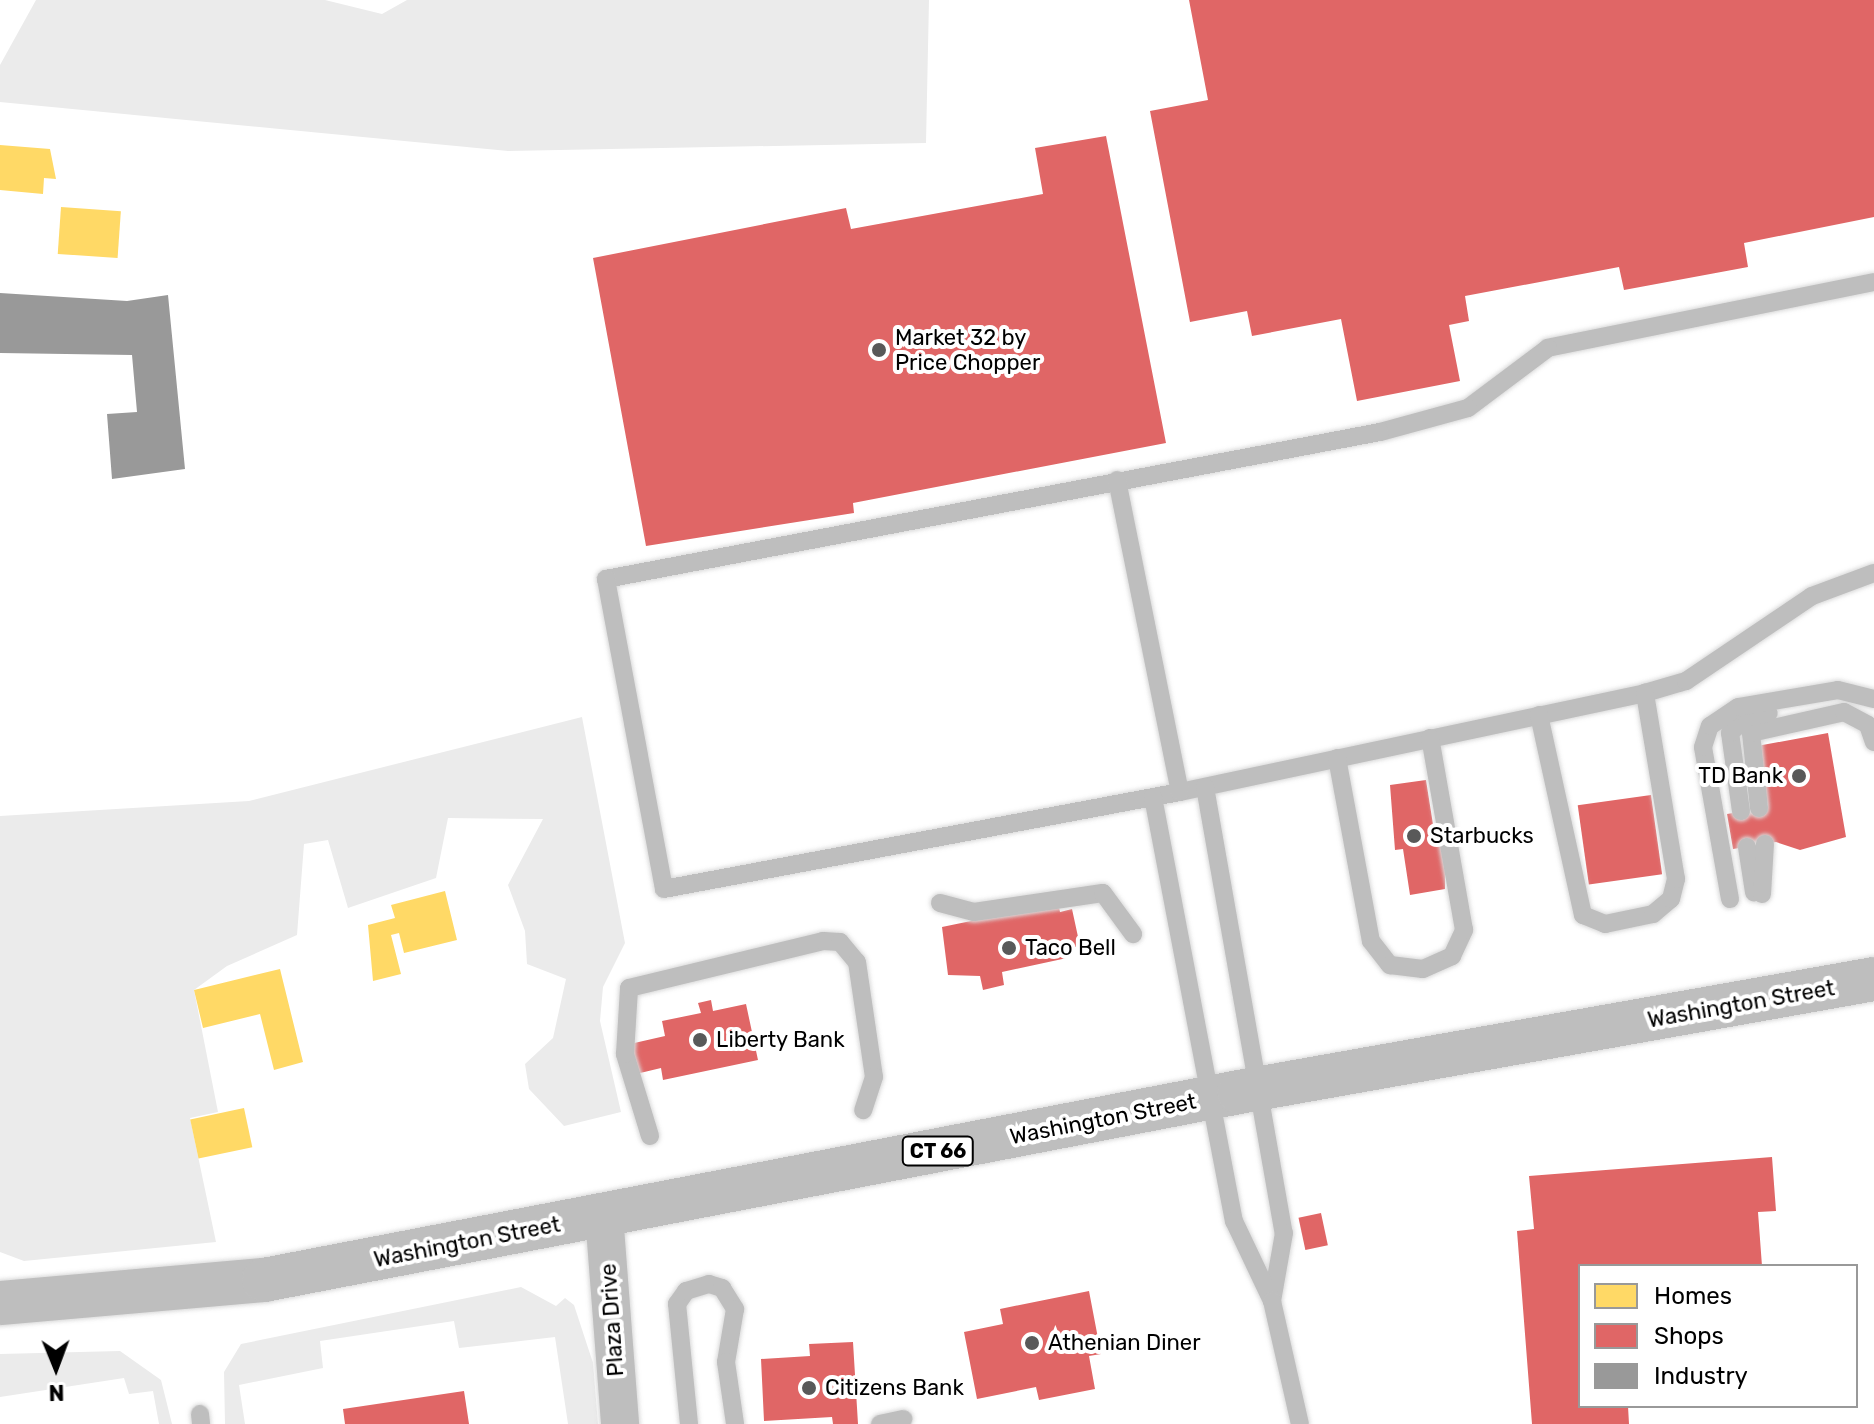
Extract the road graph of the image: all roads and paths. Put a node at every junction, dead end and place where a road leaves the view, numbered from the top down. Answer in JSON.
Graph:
{"nodes":[{"id":1,"x":1874,"y":282,"type":"edge"},
{"id":2,"x":1117,"y":480,"type":"junction"},
{"id":3,"x":1874,"y":573,"type":"edge"},
{"id":4,"x":1645,"y":693,"type":"junction"},
{"id":5,"x":1874,"y":699,"type":"edge"},
{"id":6,"x":1539,"y":715,"type":"junction"},
{"id":7,"x":1874,"y":716,"type":"edge"},
{"id":8,"x":1430,"y":738,"type":"junction"},
{"id":9,"x":1874,"y":742,"type":"edge"},
{"id":10,"x":1337,"y":758,"type":"junction"},
{"id":11,"x":1205,"y":787,"type":"junction"},
{"id":12,"x":1180,"y":792,"type":"junction"},
{"id":13,"x":1153,"y":797,"type":"junction"},
{"id":14,"x":1756,"y":846,"type":"dead end"},
{"id":15,"x":1759,"y":894,"type":"dead end"},
{"id":16,"x":1730,"y":899,"type":"dead end"},
{"id":17,"x":940,"y":903,"type":"dead end"},
{"id":18,"x":1133,"y":934,"type":"dead end"},
{"id":19,"x":1874,"y":979,"type":"edge"},
{"id":20,"x":1263,"y":1088,"type":"junction"},
{"id":21,"x":1210,"y":1098,"type":"junction"},
{"id":22,"x":863,"y":1110,"type":"dead end"},
{"id":23,"x":650,"y":1136,"type":"dead end"},
{"id":24,"x":604,"y":1215,"type":"junction"},
{"id":25,"x":1272,"y":1301,"type":"junction"},
{"id":26,"x":0,"y":1303,"type":"edge"},
{"id":27,"x":903,"y":1419,"type":"dead end"},
{"id":28,"x":620,"y":1424,"type":"edge"},
{"id":29,"x":689,"y":1424,"type":"edge"},
{"id":30,"x":735,"y":1424,"type":"edge"},
{"id":31,"x":880,"y":1424,"type":"edge"},
{"id":32,"x":1300,"y":1424,"type":"edge"}],
"edges":[{"from":1,"to":2,"type":"lane"},
{"from":2,"to":12,"type":"lane"},
{"from":2,"to":13,"type":"lane"},
{"from":3,"to":4,"type":"lane"},
{"from":4,"to":6,"type":"lane"},
{"from":4,"to":6,"type":"lane"},
{"from":5,"to":16,"type":"lane"},
{"from":6,"to":8,"type":"lane"},
{"from":7,"to":9,"type":"lane"},
{"from":8,"to":10,"type":"lane"},
{"from":8,"to":10,"type":"lane"},
{"from":10,"to":11,"type":"lane"},
{"from":11,"to":12,"type":"lane"},
{"from":11,"to":20,"type":"lane"},
{"from":12,"to":13,"type":"lane"},
{"from":13,"to":21,"type":"lane"},
{"from":14,"to":15,"type":"lane"},
{"from":17,"to":18,"type":"lane"},
{"from":19,"to":20,"type":"highway","name":"Washington Street","number":"CT 66"},
{"from":20,"to":21,"type":"highway","name":"Washington Street","number":"CT 66"},
{"from":20,"to":25,"type":"lane"},
{"from":21,"to":24,"type":"highway","name":"Washington Street","number":"CT 66"},
{"from":21,"to":25,"type":"lane"},
{"from":22,"to":23,"type":"lane"},
{"from":24,"to":26,"type":"highway","name":"Washington Street","number":"CT 66"},
{"from":24,"to":28,"type":"street","name":"Plaza Drive"},
{"from":25,"to":32,"type":"lane"},
{"from":27,"to":31,"type":"lane"},
{"from":29,"to":30,"type":"lane"}]}
